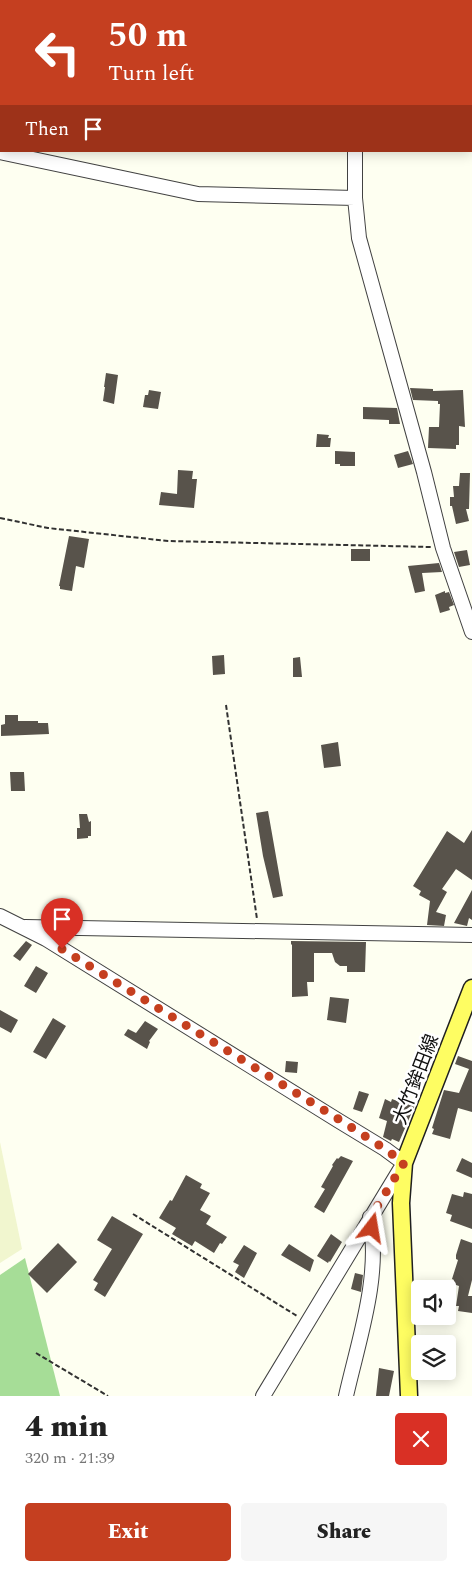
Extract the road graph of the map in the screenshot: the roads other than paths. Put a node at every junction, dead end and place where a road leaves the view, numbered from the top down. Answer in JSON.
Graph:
{"nodes":[{"id":1,"x":0,"y":152,"type":"edge"},
{"id":2,"x":355,"y":152,"type":"edge"},
{"id":3,"x":355,"y":198,"type":"junction"},
{"id":4,"x":472,"y":632,"type":"edge"},
{"id":5,"x":0,"y":916,"type":"edge"},
{"id":6,"x":21,"y":926,"type":"junction"},
{"id":7,"x":472,"y":935,"type":"edge"},
{"id":8,"x":472,"y":988,"type":"edge"},
{"id":9,"x":404,"y":1163,"type":"junction"},
{"id":10,"x":370,"y":1218,"type":"junction"},
{"id":11,"x":262,"y":1396,"type":"edge"},
{"id":12,"x":346,"y":1396,"type":"edge"},
{"id":13,"x":409,"y":1396,"type":"edge"}],
"edges":[{"from":1,"to":3,"type":"street"},
{"from":2,"to":3,"type":"street"},
{"from":3,"to":4,"type":"street"},
{"from":5,"to":6,"type":"street"},
{"from":6,"to":7,"type":"street"},
{"from":6,"to":9,"type":"street"},
{"from":8,"to":9,"type":"main road","name":"大竹鉾田線"},
{"from":9,"to":10,"type":"street"},
{"from":9,"to":13,"type":"main road","name":"大竹鉾田線"},
{"from":10,"to":11,"type":"street"},
{"from":10,"to":12,"type":"street"}]}
